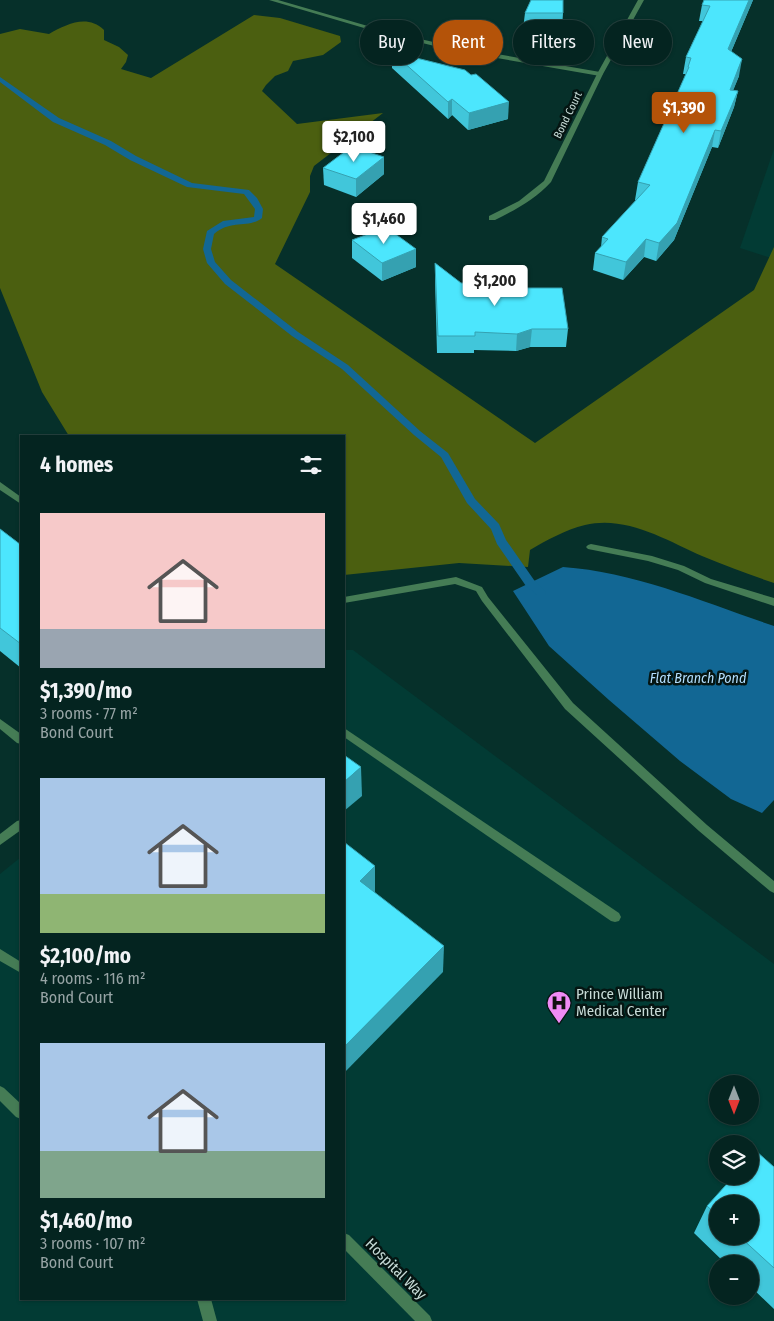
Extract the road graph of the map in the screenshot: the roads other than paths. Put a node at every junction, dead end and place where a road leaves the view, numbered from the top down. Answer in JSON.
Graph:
{"nodes":[{"id":1,"x":272,"y":0,"type":"edge"},
{"id":2,"x":641,"y":0,"type":"edge"},
{"id":3,"x":600,"y":74,"type":"junction"},
{"id":4,"x":492,"y":218,"type":"dead end"},
{"id":5,"x":0,"y":485,"type":"edge"},
{"id":6,"x":20,"y":500,"type":"edge"},
{"id":7,"x":591,"y":548,"type":"dead end"},
{"id":8,"x":345,"y":600,"type":"edge"},
{"id":9,"x":774,"y":602,"type":"edge"},
{"id":10,"x":0,"y":723,"type":"edge"},
{"id":11,"x":345,"y":733,"type":"edge"},
{"id":12,"x":20,"y":739,"type":"edge"},
{"id":13,"x":20,"y":825,"type":"edge"},
{"id":14,"x":0,"y":840,"type":"edge"},
{"id":15,"x":774,"y":888,"type":"edge"},
{"id":16,"x":615,"y":917,"type":"dead end"},
{"id":17,"x":0,"y":954,"type":"edge"},
{"id":18,"x":20,"y":967,"type":"edge"},
{"id":19,"x":0,"y":1092,"type":"edge"},
{"id":20,"x":20,"y":1112,"type":"edge"},
{"id":21,"x":345,"y":1241,"type":"edge"},
{"id":22,"x":204,"y":1300,"type":"edge"},
{"id":23,"x":210,"y":1321,"type":"edge"},
{"id":24,"x":425,"y":1321,"type":"edge"}],
"edges":[{"from":1,"to":3,"type":"street"},
{"from":2,"to":3,"type":"street","name":"Bond Court"},
{"from":3,"to":4,"type":"street","name":"Bond Court"},
{"from":5,"to":6,"type":"street"},
{"from":7,"to":9,"type":"street"},
{"from":8,"to":15,"type":"street"},
{"from":10,"to":12,"type":"street"},
{"from":11,"to":16,"type":"street"},
{"from":13,"to":14,"type":"street"},
{"from":17,"to":18,"type":"street"},
{"from":19,"to":20,"type":"street"},
{"from":21,"to":24,"type":"street","name":"Hospital Way"},
{"from":22,"to":23,"type":"street"}]}
